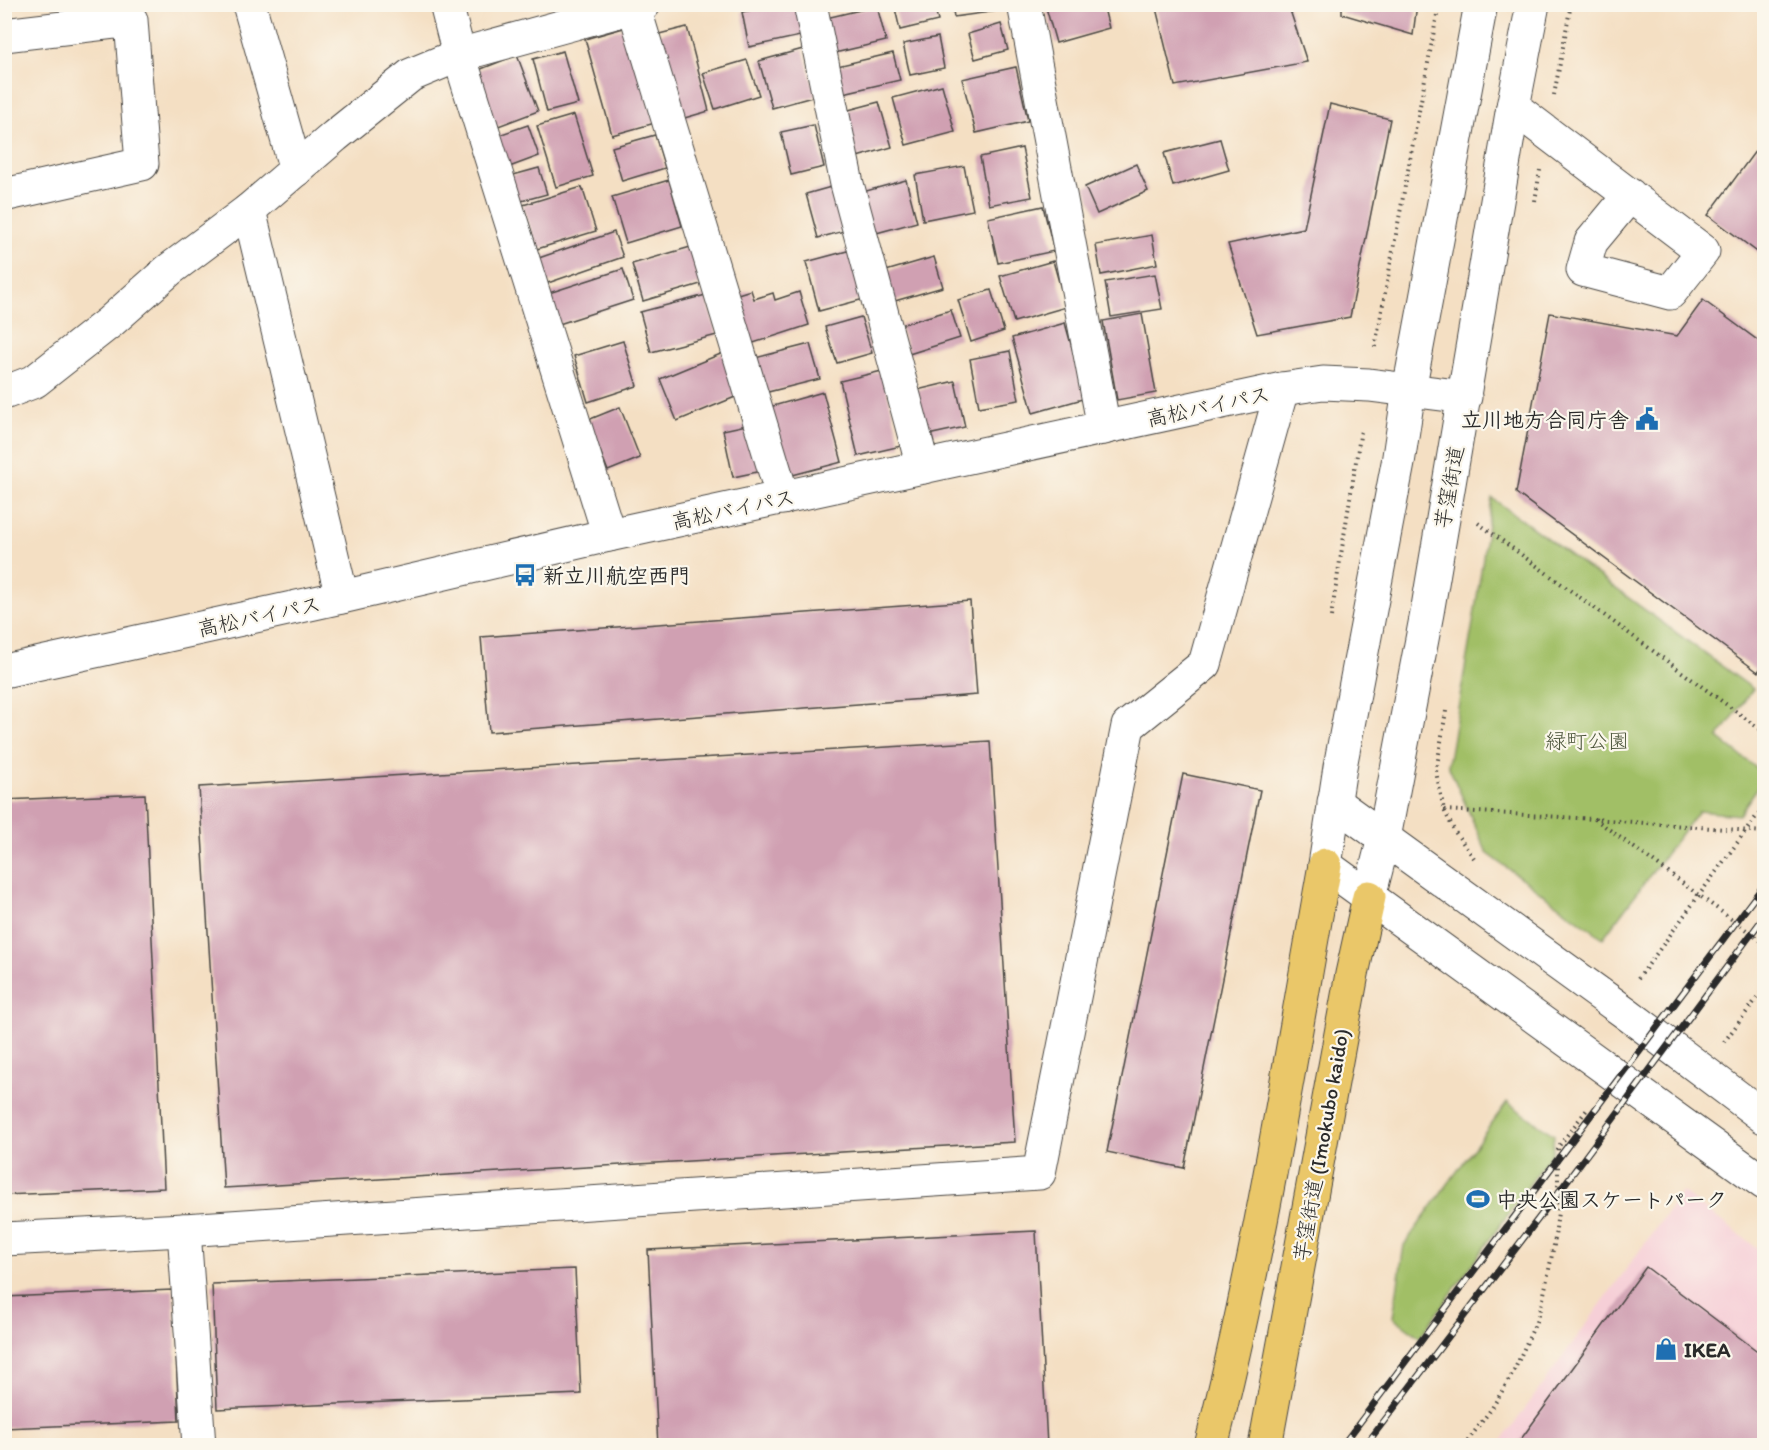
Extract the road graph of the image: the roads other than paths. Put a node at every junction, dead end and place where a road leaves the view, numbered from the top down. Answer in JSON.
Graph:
{"nodes":[{"id":1,"x":249,"y":4,"type":"edge"},
{"id":2,"x":446,"y":4,"type":"edge"},
{"id":3,"x":810,"y":4,"type":"edge"},
{"id":4,"x":1024,"y":4,"type":"edge"},
{"id":5,"x":1481,"y":4,"type":"edge"},
{"id":6,"x":1533,"y":4,"type":"edge"},
{"id":7,"x":639,"y":6,"type":"edge"},
{"id":8,"x":4,"y":35,"type":"edge"},
{"id":9,"x":459,"y":55,"type":"junction"},
{"id":10,"x":1514,"y":107,"type":"junction"},
{"id":11,"x":296,"y":170,"type":"junction"},
{"id":12,"x":4,"y":195,"type":"edge"},
{"id":13,"x":1630,"y":195,"type":"dead end"},
{"id":14,"x":249,"y":210,"type":"junction"},
{"id":15,"x":1282,"y":390,"type":"junction"},
{"id":16,"x":1409,"y":390,"type":"junction"},
{"id":17,"x":4,"y":393,"type":"edge"},
{"id":18,"x":1465,"y":397,"type":"junction"},
{"id":19,"x":1104,"y":428,"type":"junction"},
{"id":20,"x":923,"y":467,"type":"junction"},
{"id":21,"x":783,"y":498,"type":"junction"},
{"id":22,"x":609,"y":535,"type":"junction"},
{"id":23,"x":342,"y":597,"type":"junction"},
{"id":24,"x":4,"y":671,"type":"edge"},
{"id":25,"x":1334,"y":802,"type":"junction"},
{"id":26,"x":1384,"y":838,"type":"junction"},
{"id":27,"x":1325,"y":865,"type":"junction"},
{"id":28,"x":1370,"y":897,"type":"junction"},
{"id":29,"x":1764,"y":1117,"type":"edge"},
{"id":30,"x":1764,"y":1183,"type":"edge"},
{"id":31,"x":184,"y":1230,"type":"junction"},
{"id":32,"x":4,"y":1239,"type":"edge"},
{"id":33,"x":199,"y":1446,"type":"edge"},
{"id":34,"x":1211,"y":1446,"type":"edge"},
{"id":35,"x":1265,"y":1446,"type":"edge"}],
"edges":[{"from":1,"to":11,"type":"street"},
{"from":2,"to":9,"type":"street"},
{"from":3,"to":20,"type":"street"},
{"from":4,"to":19,"type":"street"},
{"from":5,"to":16,"type":"street"},
{"from":6,"to":10,"type":"street","name":"芋窪街道"},
{"from":7,"to":9,"type":"street"},
{"from":7,"to":21,"type":"street"},
{"from":8,"to":12,"type":"street"},
{"from":9,"to":11,"type":"street"},
{"from":9,"to":22,"type":"street"},
{"from":10,"to":13,"type":"street"},
{"from":10,"to":18,"type":"street","name":"芋窪街道"},
{"from":11,"to":14,"type":"street"},
{"from":14,"to":17,"type":"street"},
{"from":14,"to":23,"type":"street"},
{"from":15,"to":16,"type":"street","name":"高松バイパス"},
{"from":15,"to":19,"type":"street","name":"高松バイパス"},
{"from":15,"to":31,"type":"street"},
{"from":16,"to":18,"type":"street","name":"高松バイパス"},
{"from":16,"to":25,"type":"street"},
{"from":18,"to":26,"type":"street","name":"芋窪街道"},
{"from":19,"to":20,"type":"street","name":"高松バイパス"},
{"from":20,"to":21,"type":"street","name":"高松バイパス"},
{"from":21,"to":22,"type":"street","name":"高松バイパス"},
{"from":22,"to":23,"type":"street","name":"高松バイパス"},
{"from":23,"to":24,"type":"street","name":"高松バイパス"},
{"from":25,"to":26,"type":"street"},
{"from":25,"to":27,"type":"street"},
{"from":26,"to":28,"type":"street","name":"芋窪街道"},
{"from":26,"to":29,"type":"street"},
{"from":27,"to":28,"type":"street"},
{"from":27,"to":34,"type":"main road"},
{"from":28,"to":30,"type":"street"},
{"from":28,"to":35,"type":"main road","name":"芋窪街道 (Imokubo kaido)"},
{"from":31,"to":32,"type":"street"},
{"from":31,"to":33,"type":"street"}]}
